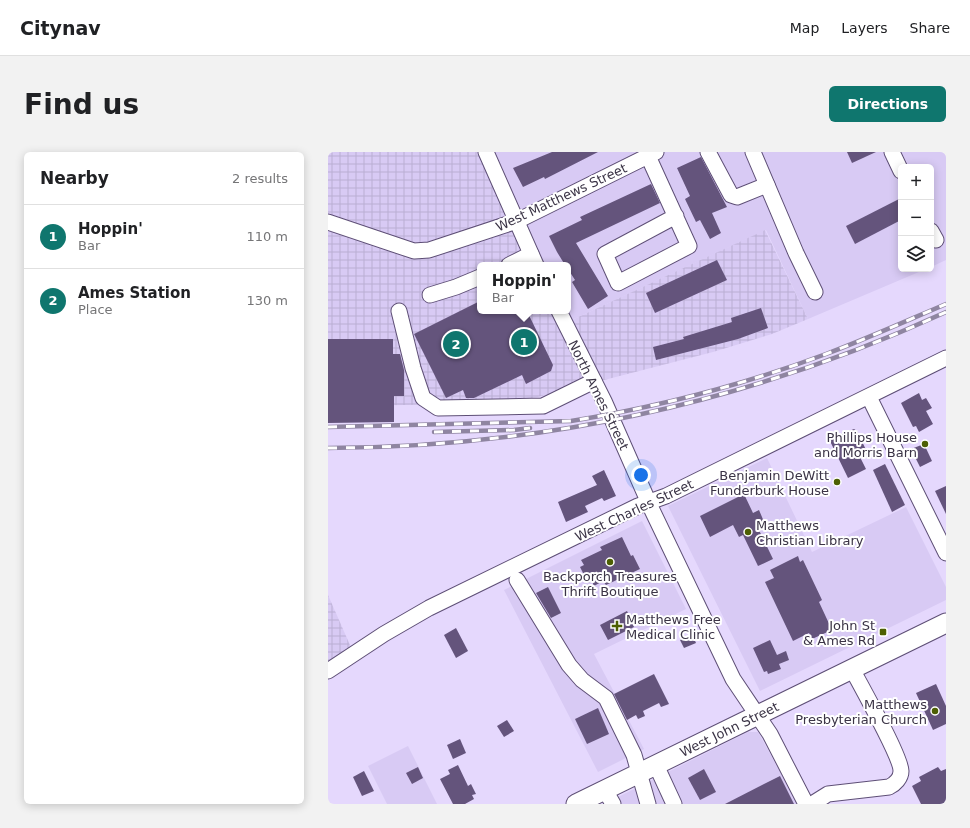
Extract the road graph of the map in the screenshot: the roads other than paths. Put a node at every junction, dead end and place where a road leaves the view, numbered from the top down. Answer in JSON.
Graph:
{"nodes":[{"id":1,"x":486,"y":152,"type":"edge"},
{"id":2,"x":708,"y":152,"type":"edge"},
{"id":3,"x":753,"y":152,"type":"edge"},
{"id":4,"x":892,"y":152,"type":"edge"},
{"id":5,"x":652,"y":154,"type":"edge"},
{"id":6,"x":898,"y":165,"type":"edge"},
{"id":7,"x":766,"y":185,"type":"junction"},
{"id":8,"x":676,"y":216,"type":"junction"},
{"id":9,"x":516,"y":221,"type":"junction"},
{"id":10,"x":328,"y":222,"type":"edge"},
{"id":11,"x":534,"y":259,"type":"edge"},
{"id":12,"x":522,"y":262,"type":"edge"},
{"id":13,"x":477,"y":278,"type":"edge"},
{"id":14,"x":815,"y":292,"type":"dead end"},
{"id":15,"x":430,"y":295,"type":"dead end"},
{"id":16,"x":399,"y":311,"type":"dead end"},
{"id":17,"x":560,"y":314,"type":"edge"},
{"id":18,"x":946,"y":358,"type":"edge"},
{"id":19,"x":594,"y":381,"type":"junction"},
{"id":20,"x":869,"y":397,"type":"junction"},
{"id":21,"x":649,"y":502,"type":"junction"},
{"id":22,"x":946,"y":554,"type":"edge"},
{"id":23,"x":517,"y":580,"type":"dead end"},
{"id":24,"x":946,"y":623,"type":"edge"},
{"id":25,"x":852,"y":669,"type":"junction"},
{"id":26,"x":328,"y":671,"type":"edge"},
{"id":27,"x":757,"y":715,"type":"junction"},
{"id":28,"x":656,"y":765,"type":"junction"},
{"id":29,"x":638,"y":773,"type":"junction"},
{"id":30,"x":609,"y":797,"type":"edge"},
{"id":31,"x":576,"y":804,"type":"edge"},
{"id":32,"x":648,"y":804,"type":"edge"},
{"id":33,"x":674,"y":804,"type":"edge"},
{"id":34,"x":806,"y":804,"type":"edge"},
{"id":35,"x":812,"y":804,"type":"edge"}],
"edges":[{"from":1,"to":9,"type":"street"},
{"from":2,"to":7,"type":"street"},
{"from":3,"to":7,"type":"street"},
{"from":4,"to":6,"type":"street"},
{"from":5,"to":8,"type":"street"},
{"from":5,"to":9,"type":"street","name":"West Matthews Street"},
{"from":7,"to":14,"type":"street"},
{"from":8,"to":8,"type":"street"},
{"from":9,"to":10,"type":"street","name":"West Matthews Street"},
{"from":9,"to":11,"type":"street"},
{"from":11,"to":12,"type":"street"},
{"from":13,"to":15,"type":"street"},
{"from":16,"to":19,"type":"street"},
{"from":17,"to":19,"type":"street","name":"North Ames Street"},
{"from":18,"to":20,"type":"street","name":"West Charles Street"},
{"from":19,"to":21,"type":"street","name":"North Ames Street"},
{"from":20,"to":21,"type":"street","name":"West Charles Street"},
{"from":20,"to":22,"type":"street"},
{"from":21,"to":26,"type":"street","name":"West Charles Street"},
{"from":21,"to":27,"type":"street","name":"North Ames Street"},
{"from":23,"to":29,"type":"street"},
{"from":24,"to":25,"type":"main road","name":"West John Street"},
{"from":25,"to":27,"type":"main road","name":"West John Street"},
{"from":25,"to":35,"type":"street"},
{"from":27,"to":28,"type":"main road","name":"West John Street"},
{"from":27,"to":34,"type":"street","name":"North Ames Street"},
{"from":28,"to":29,"type":"main road","name":"West John Street"},
{"from":28,"to":33,"type":"street"},
{"from":29,"to":30,"type":"main road","name":"West John Street"},
{"from":29,"to":32,"type":"street"},
{"from":30,"to":31,"type":"main road","name":"West John Street"}]}
